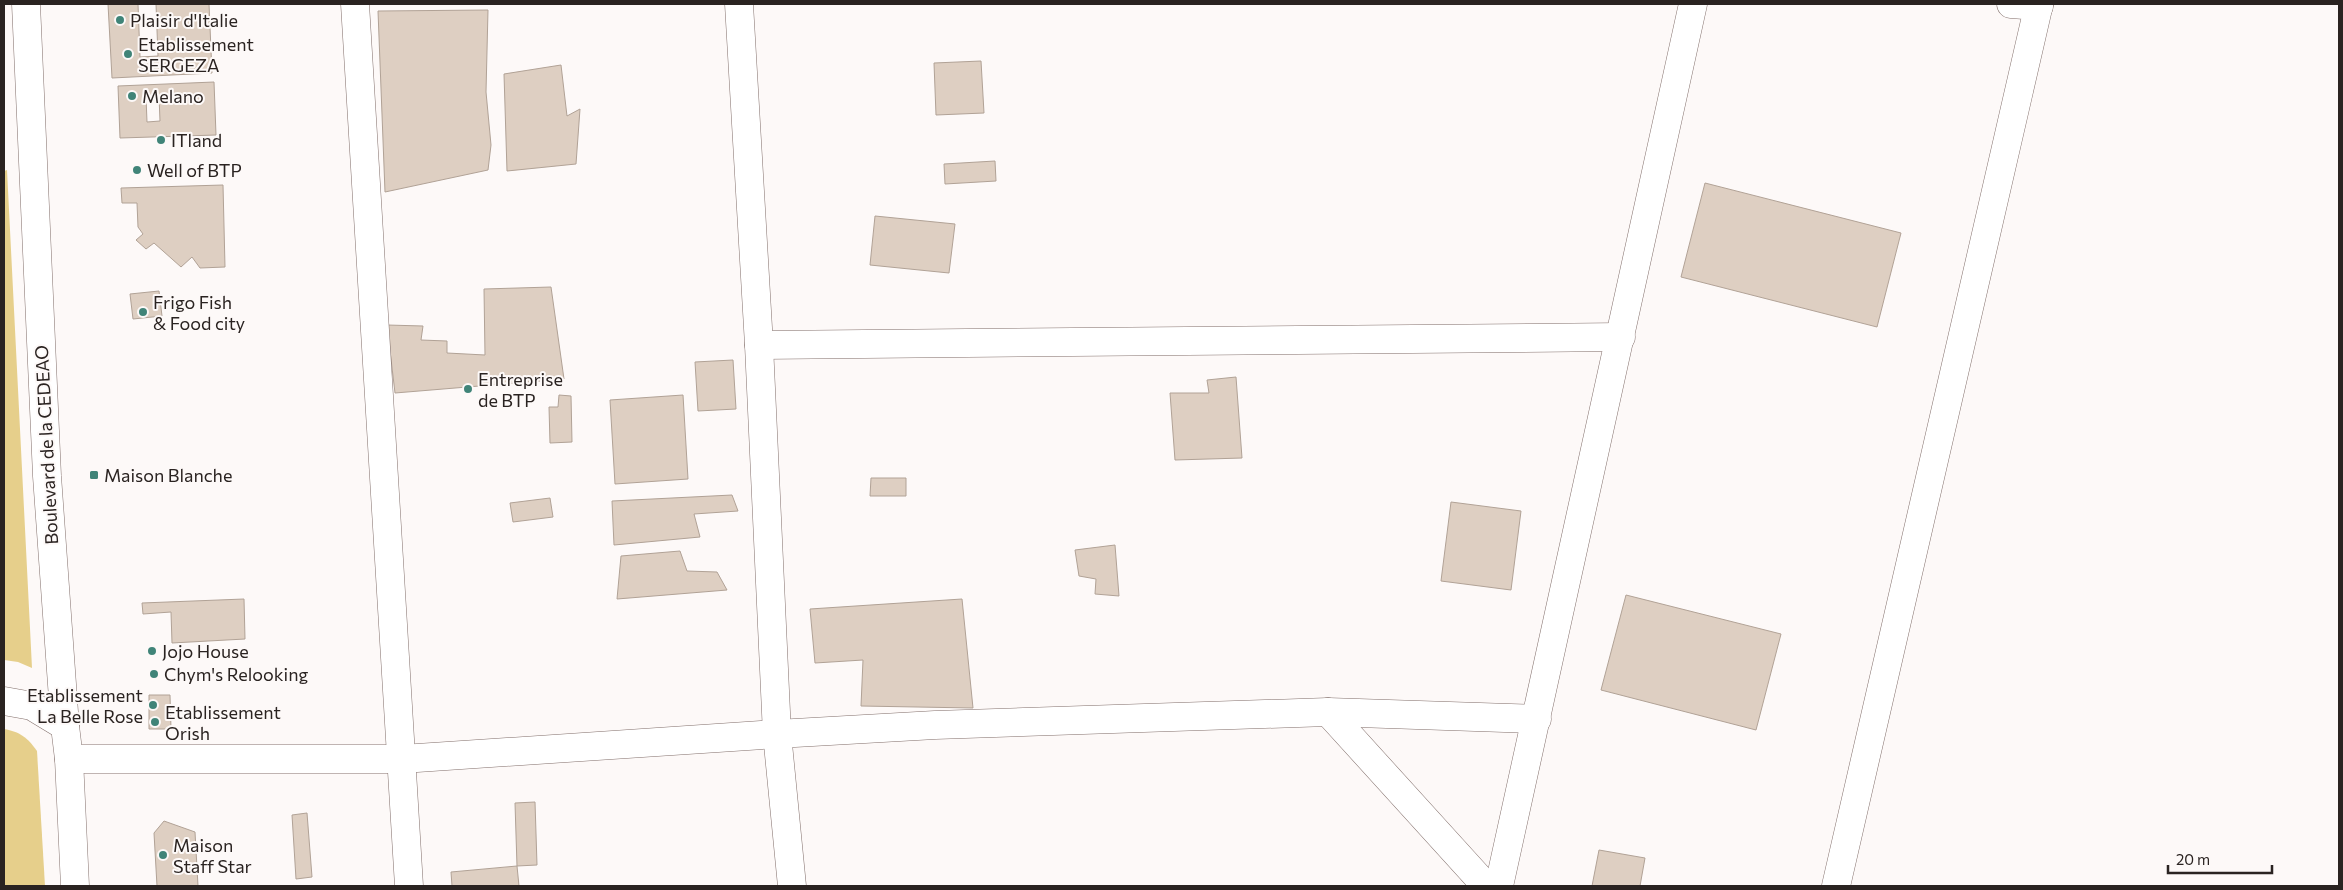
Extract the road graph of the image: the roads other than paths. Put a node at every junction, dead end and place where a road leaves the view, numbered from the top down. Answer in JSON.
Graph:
{"nodes":[{"id":1,"x":26,"y":4,"type":"edge"},
{"id":2,"x":355,"y":4,"type":"edge"},
{"id":3,"x":739,"y":4,"type":"edge"},
{"id":4,"x":1693,"y":4,"type":"edge"},
{"id":5,"x":2011,"y":4,"type":"edge"},
{"id":6,"x":2039,"y":5,"type":"edge"},
{"id":7,"x":1621,"y":336,"type":"junction"},
{"id":8,"x":759,"y":345,"type":"junction"},
{"id":9,"x":4,"y":701,"type":"edge"},
{"id":10,"x":1328,"y":712,"type":"junction"},
{"id":11,"x":1537,"y":719,"type":"junction"},
{"id":12,"x":65,"y":726,"type":"junction"},
{"id":13,"x":777,"y":734,"type":"junction"},
{"id":14,"x":69,"y":759,"type":"junction"},
{"id":15,"x":402,"y":759,"type":"junction"},
{"id":16,"x":76,"y":886,"type":"edge"},
{"id":17,"x":409,"y":886,"type":"edge"},
{"id":18,"x":792,"y":886,"type":"edge"},
{"id":19,"x":1486,"y":886,"type":"edge"},
{"id":20,"x":1500,"y":886,"type":"edge"},
{"id":21,"x":1836,"y":886,"type":"edge"}],
"edges":[{"from":1,"to":12,"type":"street","name":"Boulevard de la CEDEAO"},
{"from":2,"to":15,"type":"street"},
{"from":3,"to":8,"type":"street"},
{"from":4,"to":7,"type":"street"},
{"from":5,"to":6,"type":"street"},
{"from":6,"to":21,"type":"street"},
{"from":7,"to":8,"type":"street"},
{"from":7,"to":11,"type":"street"},
{"from":8,"to":13,"type":"street"},
{"from":9,"to":12,"type":"street"},
{"from":10,"to":11,"type":"street"},
{"from":10,"to":13,"type":"street"},
{"from":10,"to":19,"type":"street"},
{"from":11,"to":20,"type":"street"},
{"from":12,"to":14,"type":"street","name":"Boulevard de la CEDEAO"},
{"from":13,"to":15,"type":"street"},
{"from":13,"to":18,"type":"street"},
{"from":14,"to":15,"type":"street"},
{"from":14,"to":16,"type":"street","name":"Boulevard de la CEDEAO"},
{"from":15,"to":17,"type":"street"}]}
